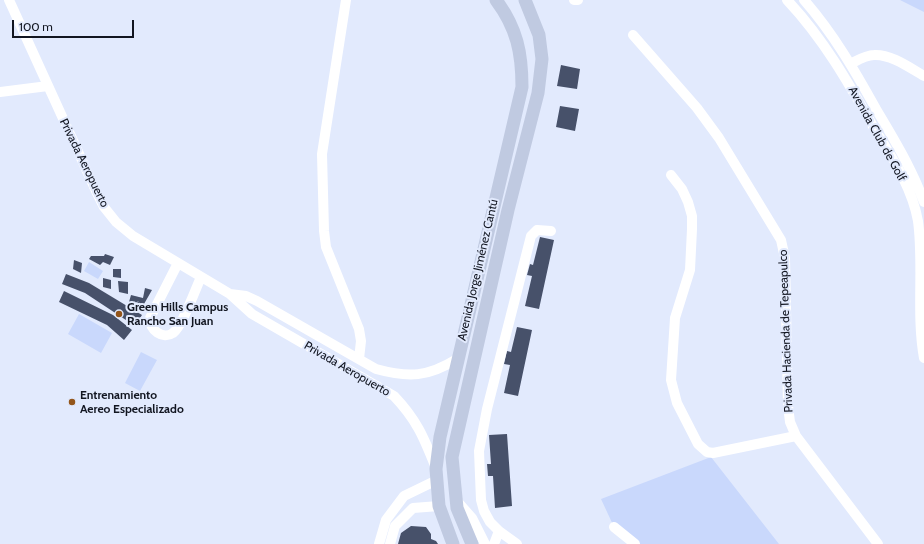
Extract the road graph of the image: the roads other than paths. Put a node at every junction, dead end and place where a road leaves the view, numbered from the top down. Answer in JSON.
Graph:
{"nodes":[{"id":1,"x":9,"y":0,"type":"edge"},
{"id":2,"x":346,"y":0,"type":"edge"},
{"id":3,"x":496,"y":0,"type":"edge"},
{"id":4,"x":525,"y":0,"type":"edge"},
{"id":5,"x":574,"y":0,"type":"edge"},
{"id":6,"x":578,"y":0,"type":"edge"},
{"id":7,"x":787,"y":0,"type":"edge"},
{"id":8,"x":804,"y":0,"type":"edge"},
{"id":9,"x":632,"y":35,"type":"dead end"},
{"id":10,"x":850,"y":64,"type":"junction"},
{"id":11,"x":924,"y":76,"type":"edge"},
{"id":12,"x":48,"y":86,"type":"junction"},
{"id":13,"x":0,"y":92,"type":"edge"},
{"id":14,"x":671,"y":175,"type":"dead end"},
{"id":15,"x":924,"y":202,"type":"edge"},
{"id":16,"x":921,"y":220,"type":"edge"},
{"id":17,"x":551,"y":231,"type":"dead end"},
{"id":18,"x":922,"y":249,"type":"edge"},
{"id":19,"x":178,"y":263,"type":"junction"},
{"id":20,"x":201,"y":277,"type":"junction"},
{"id":21,"x":230,"y":294,"type":"junction"},
{"id":22,"x":924,"y":358,"type":"edge"},
{"id":23,"x":359,"y":359,"type":"junction"},
{"id":24,"x":457,"y":359,"type":"junction"},
{"id":25,"x":796,"y":436,"type":"junction"},
{"id":26,"x":436,"y":474,"type":"junction"},
{"id":27,"x":457,"y":501,"type":"junction"},
{"id":28,"x":440,"y":506,"type":"junction"},
{"id":29,"x":614,"y":527,"type":"dead end"},
{"id":30,"x":504,"y":538,"type":"edge"},
{"id":31,"x":379,"y":544,"type":"edge"},
{"id":32,"x":390,"y":544,"type":"edge"},
{"id":33,"x":453,"y":544,"type":"edge"},
{"id":34,"x":472,"y":544,"type":"edge"},
{"id":35,"x":485,"y":544,"type":"edge"},
{"id":36,"x":494,"y":544,"type":"edge"},
{"id":37,"x":517,"y":544,"type":"edge"},
{"id":38,"x":635,"y":544,"type":"edge"},
{"id":39,"x":878,"y":544,"type":"edge"}],
"edges":[{"from":1,"to":12,"type":"street","name":"Privada Aeropuerto"},
{"from":2,"to":23,"type":"street"},
{"from":3,"to":24,"type":"main road","name":"Avenida Jorge Jiménez Cantú"},
{"from":4,"to":27,"type":"main road","name":"Avenida Jorge Jiménez Cantú"},
{"from":5,"to":6,"type":"street"},
{"from":7,"to":16,"type":"street","name":"Avenida Club de Golf"},
{"from":8,"to":10,"type":"street","name":"Avenida Club de Golf"},
{"from":9,"to":25,"type":"street","name":"Privada Hacienda de Tepeapulco"},
{"from":10,"to":11,"type":"street"},
{"from":10,"to":15,"type":"street","name":"Avenida Club de Golf"},
{"from":12,"to":13,"type":"street"},
{"from":12,"to":19,"type":"street","name":"Privada Aeropuerto"},
{"from":14,"to":25,"type":"street"},
{"from":16,"to":18,"type":"street","name":"Avenida Club de Golf"},
{"from":17,"to":30,"type":"street"},
{"from":18,"to":22,"type":"street","name":"Avenida Club de Golf"},
{"from":19,"to":20,"type":"street","name":"Privada Aeropuerto"},
{"from":19,"to":20,"type":"street"},
{"from":20,"to":21,"type":"street","name":"Privada Aeropuerto"},
{"from":21,"to":23,"type":"street","name":"Privada Aeropuerto"},
{"from":21,"to":26,"type":"street","name":"Privada Aeropuerto"},
{"from":23,"to":24,"type":"street","name":"Privada Aeropuerto"},
{"from":24,"to":26,"type":"main road","name":"Avenida Jorge Jiménez Cantú"},
{"from":25,"to":39,"type":"street","name":"Privada Hacienda de Tepeapulco"},
{"from":26,"to":28,"type":"main road","name":"Avenida Jorge Jiménez Cantú"},
{"from":26,"to":31,"type":"street"},
{"from":27,"to":34,"type":"main road","name":"Avenida Jorge Jiménez Cantú"},
{"from":27,"to":35,"type":"street"},
{"from":28,"to":32,"type":"street"},
{"from":28,"to":33,"type":"main road","name":"Avenida Jorge Jiménez Cantú"},
{"from":29,"to":38,"type":"street"},
{"from":30,"to":36,"type":"street"},
{"from":30,"to":37,"type":"street"}]}
